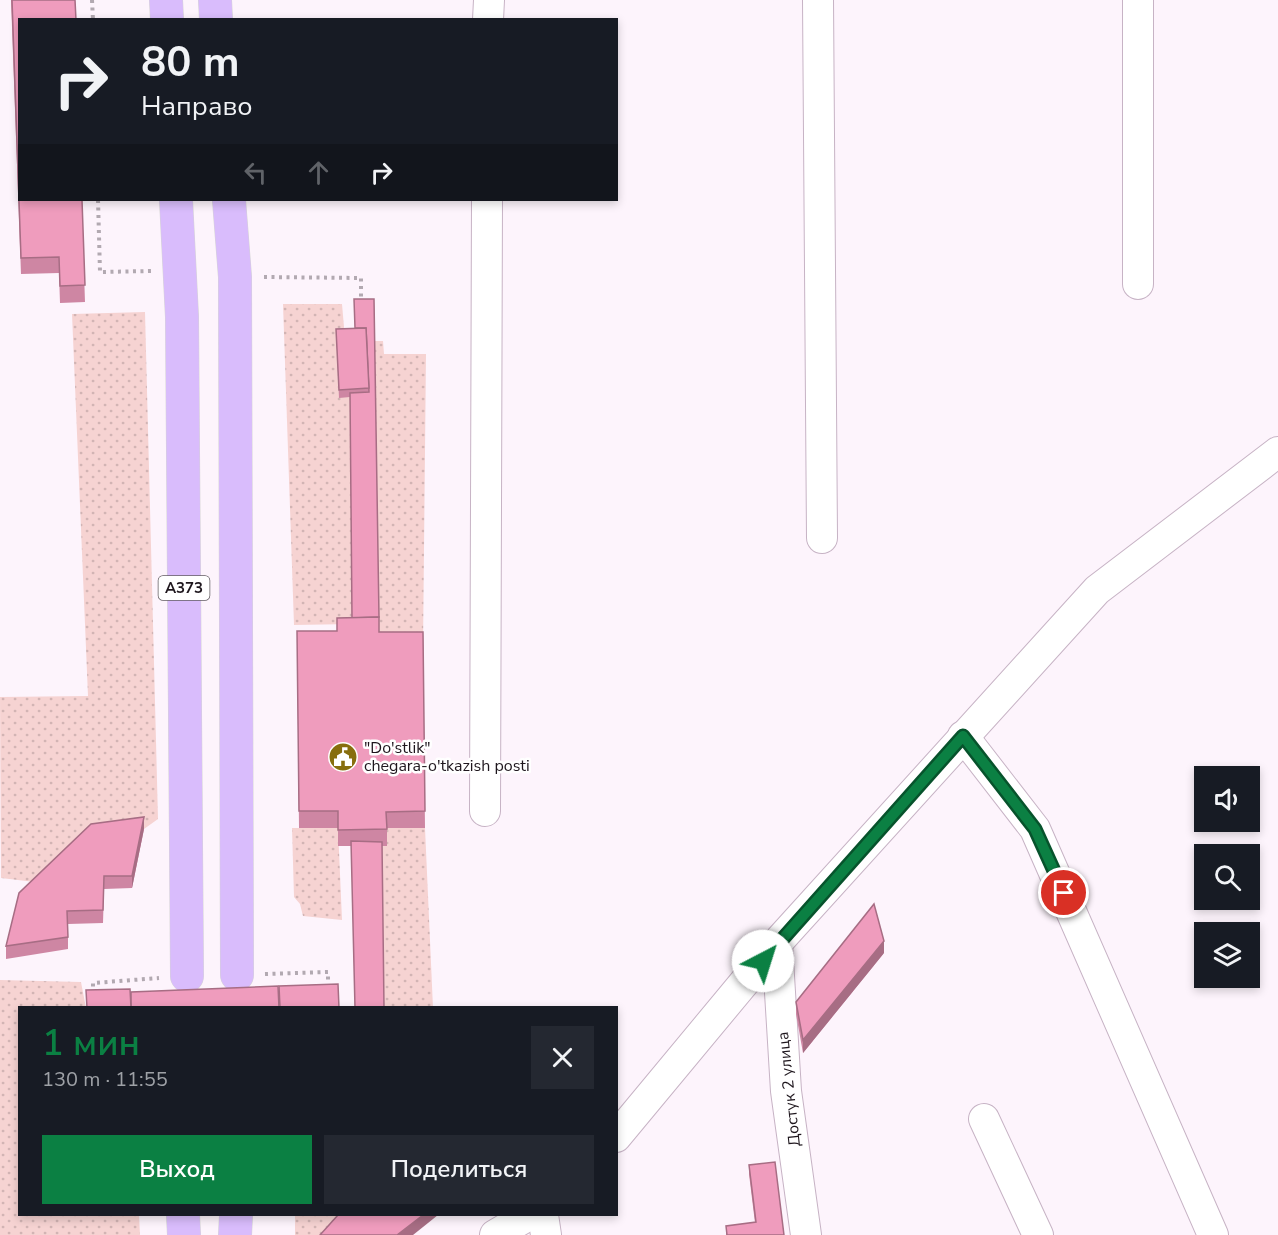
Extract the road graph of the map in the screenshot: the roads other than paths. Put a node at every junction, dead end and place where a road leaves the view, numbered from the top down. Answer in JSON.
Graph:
{"nodes":[{"id":1,"x":166,"y":0,"type":"edge"},
{"id":2,"x":215,"y":0,"type":"edge"},
{"id":3,"x":489,"y":0,"type":"edge"},
{"id":4,"x":818,"y":0,"type":"edge"},
{"id":5,"x":1138,"y":0,"type":"edge"},
{"id":6,"x":167,"y":18,"type":"edge"},
{"id":7,"x":216,"y":18,"type":"edge"},
{"id":8,"x":488,"y":18,"type":"edge"},
{"id":9,"x":176,"y":201,"type":"edge"},
{"id":10,"x":229,"y":201,"type":"edge"},
{"id":11,"x":487,"y":201,"type":"edge"},
{"id":12,"x":1138,"y":284,"type":"dead end"},
{"id":13,"x":1278,"y":452,"type":"edge"},
{"id":14,"x":822,"y":538,"type":"dead end"},
{"id":15,"x":963,"y":736,"type":"junction"},
{"id":16,"x":485,"y":810,"type":"dead end"},
{"id":17,"x":777,"y":943,"type":"junction"},
{"id":18,"x":237,"y":975,"type":"road end"},
{"id":19,"x":187,"y":976,"type":"road end"},
{"id":20,"x":984,"y":1119,"type":"dead end"},
{"id":21,"x":618,"y":1135,"type":"edge"},
{"id":22,"x":183,"y":1216,"type":"edge"},
{"id":23,"x":236,"y":1216,"type":"edge"},
{"id":24,"x":527,"y":1216,"type":"edge"},
{"id":25,"x":543,"y":1216,"type":"edge"},
{"id":26,"x":184,"y":1235,"type":"edge"},
{"id":27,"x":235,"y":1235,"type":"edge"},
{"id":28,"x":495,"y":1235,"type":"edge"},
{"id":29,"x":546,"y":1235,"type":"edge"},
{"id":30,"x":806,"y":1235,"type":"edge"},
{"id":31,"x":1038,"y":1235,"type":"edge"},
{"id":32,"x":1213,"y":1235,"type":"edge"}],
"edges":[{"from":1,"to":6,"type":"highway"},
{"from":2,"to":7,"type":"highway"},
{"from":3,"to":8,"type":"street"},
{"from":4,"to":14,"type":"street"},
{"from":5,"to":12,"type":"street"},
{"from":9,"to":19,"type":"highway","number":"A373"},
{"from":10,"to":18,"type":"highway"},
{"from":11,"to":16,"type":"street"},
{"from":13,"to":15,"type":"street"},
{"from":15,"to":17,"type":"street"},
{"from":15,"to":32,"type":"street"},
{"from":17,"to":21,"type":"street"},
{"from":17,"to":30,"type":"street","name":"Достук 2 улица"},
{"from":20,"to":31,"type":"street"},
{"from":22,"to":26,"type":"highway"},
{"from":23,"to":27,"type":"highway"},
{"from":24,"to":28,"type":"street"},
{"from":25,"to":29,"type":"street"}]}
